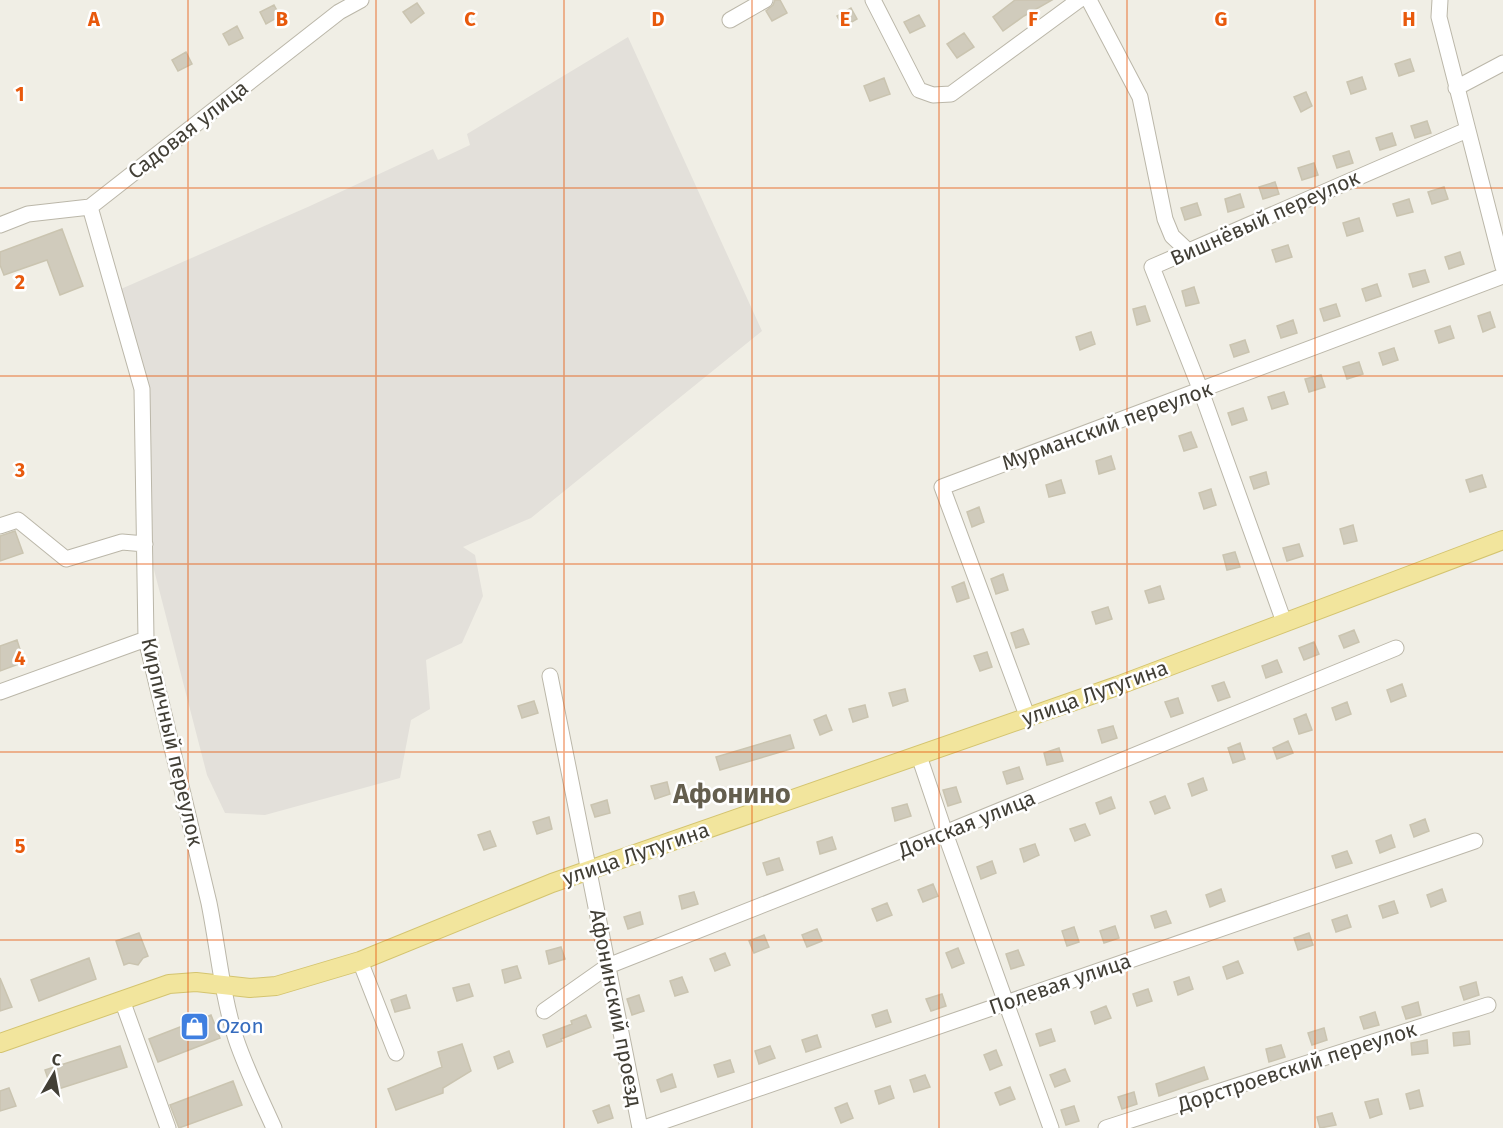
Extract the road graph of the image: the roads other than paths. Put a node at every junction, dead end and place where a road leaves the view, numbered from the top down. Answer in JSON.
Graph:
{"nodes":[{"id":1,"x":361,"y":0,"type":"edge"},
{"id":2,"x":765,"y":0,"type":"edge"},
{"id":3,"x":873,"y":0,"type":"edge"},
{"id":4,"x":1079,"y":0,"type":"edge"},
{"id":5,"x":1089,"y":0,"type":"edge"},
{"id":6,"x":1440,"y":0,"type":"edge"},
{"id":7,"x":336,"y":6,"type":"edge"},
{"id":8,"x":730,"y":20,"type":"dead end"},
{"id":9,"x":1503,"y":63,"type":"edge"},
{"id":10,"x":1456,"y":88,"type":"junction"},
{"id":11,"x":1467,"y":130,"type":"junction"},
{"id":12,"x":90,"y":207,"type":"junction"},
{"id":13,"x":0,"y":225,"type":"edge"},
{"id":14,"x":1188,"y":251,"type":"junction"},
{"id":15,"x":1503,"y":267,"type":"edge"},
{"id":16,"x":1503,"y":276,"type":"edge"},
{"id":17,"x":1201,"y":391,"type":"junction"},
{"id":18,"x":0,"y":526,"type":"edge"},
{"id":19,"x":145,"y":544,"type":"junction"},
{"id":20,"x":1499,"y":544,"type":"edge"},
{"id":21,"x":1284,"y":622,"type":"junction"},
{"id":22,"x":147,"y":639,"type":"junction"},
{"id":23,"x":1396,"y":648,"type":"dead end"},
{"id":24,"x":550,"y":676,"type":"dead end"},
{"id":25,"x":0,"y":692,"type":"edge"},
{"id":26,"x":1028,"y":718,"type":"junction"},
{"id":27,"x":919,"y":756,"type":"junction"},
{"id":28,"x":945,"y":833,"type":"junction"},
{"id":29,"x":1475,"y":841,"type":"dead end"},
{"id":30,"x":588,"y":871,"type":"junction"},
{"id":31,"x":360,"y":961,"type":"junction"},
{"id":32,"x":608,"y":966,"type":"junction"},
{"id":33,"x":223,"y":986,"type":"junction"},
{"id":34,"x":122,"y":1000,"type":"junction"},
{"id":35,"x":1006,"y":1003,"type":"junction"},
{"id":36,"x":1488,"y":1005,"type":"dead end"},
{"id":37,"x":544,"y":1011,"type":"dead end"},
{"id":38,"x":0,"y":1043,"type":"edge"},
{"id":39,"x":396,"y":1053,"type":"dead end"},
{"id":40,"x":168,"y":1128,"type":"edge"},
{"id":41,"x":274,"y":1128,"type":"edge"},
{"id":42,"x":642,"y":1128,"type":"edge"},
{"id":43,"x":1051,"y":1128,"type":"edge"},
{"id":44,"x":1106,"y":1128,"type":"edge"}],
"edges":[{"from":1,"to":7,"type":"street","name":"Садовая улица"},
{"from":2,"to":8,"type":"street"},
{"from":3,"to":4,"type":"street"},
{"from":5,"to":14,"type":"street"},
{"from":6,"to":10,"type":"street"},
{"from":7,"to":12,"type":"street","name":"Садовая улица"},
{"from":9,"to":10,"type":"street"},
{"from":10,"to":11,"type":"street"},
{"from":11,"to":14,"type":"street","name":"Вишнёвый переулок"},
{"from":11,"to":15,"type":"street"},
{"from":12,"to":13,"type":"street"},
{"from":12,"to":19,"type":"street","name":"Кирпичный переулок"},
{"from":14,"to":17,"type":"street","name":"Вишнёвый переулок"},
{"from":16,"to":17,"type":"street","name":"Мурманский переулок"},
{"from":17,"to":21,"type":"street"},
{"from":17,"to":26,"type":"street","name":"Мурманский переулок"},
{"from":18,"to":19,"type":"street"},
{"from":19,"to":22,"type":"street","name":"Кирпичный переулок"},
{"from":20,"to":21,"type":"main road","name":"улица Лутугина"},
{"from":21,"to":26,"type":"main road","name":"улица Лутугина"},
{"from":22,"to":25,"type":"street"},
{"from":22,"to":33,"type":"street","name":"Кирпичный переулок"},
{"from":23,"to":28,"type":"street","name":"Донская улица"},
{"from":24,"to":30,"type":"street","name":"Афонинский проезд"},
{"from":26,"to":27,"type":"main road","name":"улица Лутугина"},
{"from":27,"to":28,"type":"street"},
{"from":27,"to":30,"type":"main road","name":"улица Лутугина"},
{"from":28,"to":32,"type":"street","name":"Донская улица"},
{"from":28,"to":35,"type":"street"},
{"from":29,"to":35,"type":"street","name":"Полевая улица"},
{"from":30,"to":31,"type":"main road","name":"улица Лутугина"},
{"from":30,"to":32,"type":"street","name":"Афонинский проезд"},
{"from":31,"to":33,"type":"main road","name":"улица Лутугина"},
{"from":31,"to":39,"type":"street"},
{"from":32,"to":37,"type":"street","name":"Донская улица"},
{"from":32,"to":42,"type":"street","name":"Афонинский проезд"},
{"from":33,"to":34,"type":"main road","name":"улица Лутугина"},
{"from":33,"to":41,"type":"street","name":"Кирпичный переулок"},
{"from":34,"to":38,"type":"main road","name":"улица Лутугина"},
{"from":34,"to":40,"type":"street"},
{"from":35,"to":42,"type":"street","name":"Полевая улица"},
{"from":35,"to":43,"type":"street"},
{"from":36,"to":44,"type":"street","name":"Дорстроевский переулок"}]}
